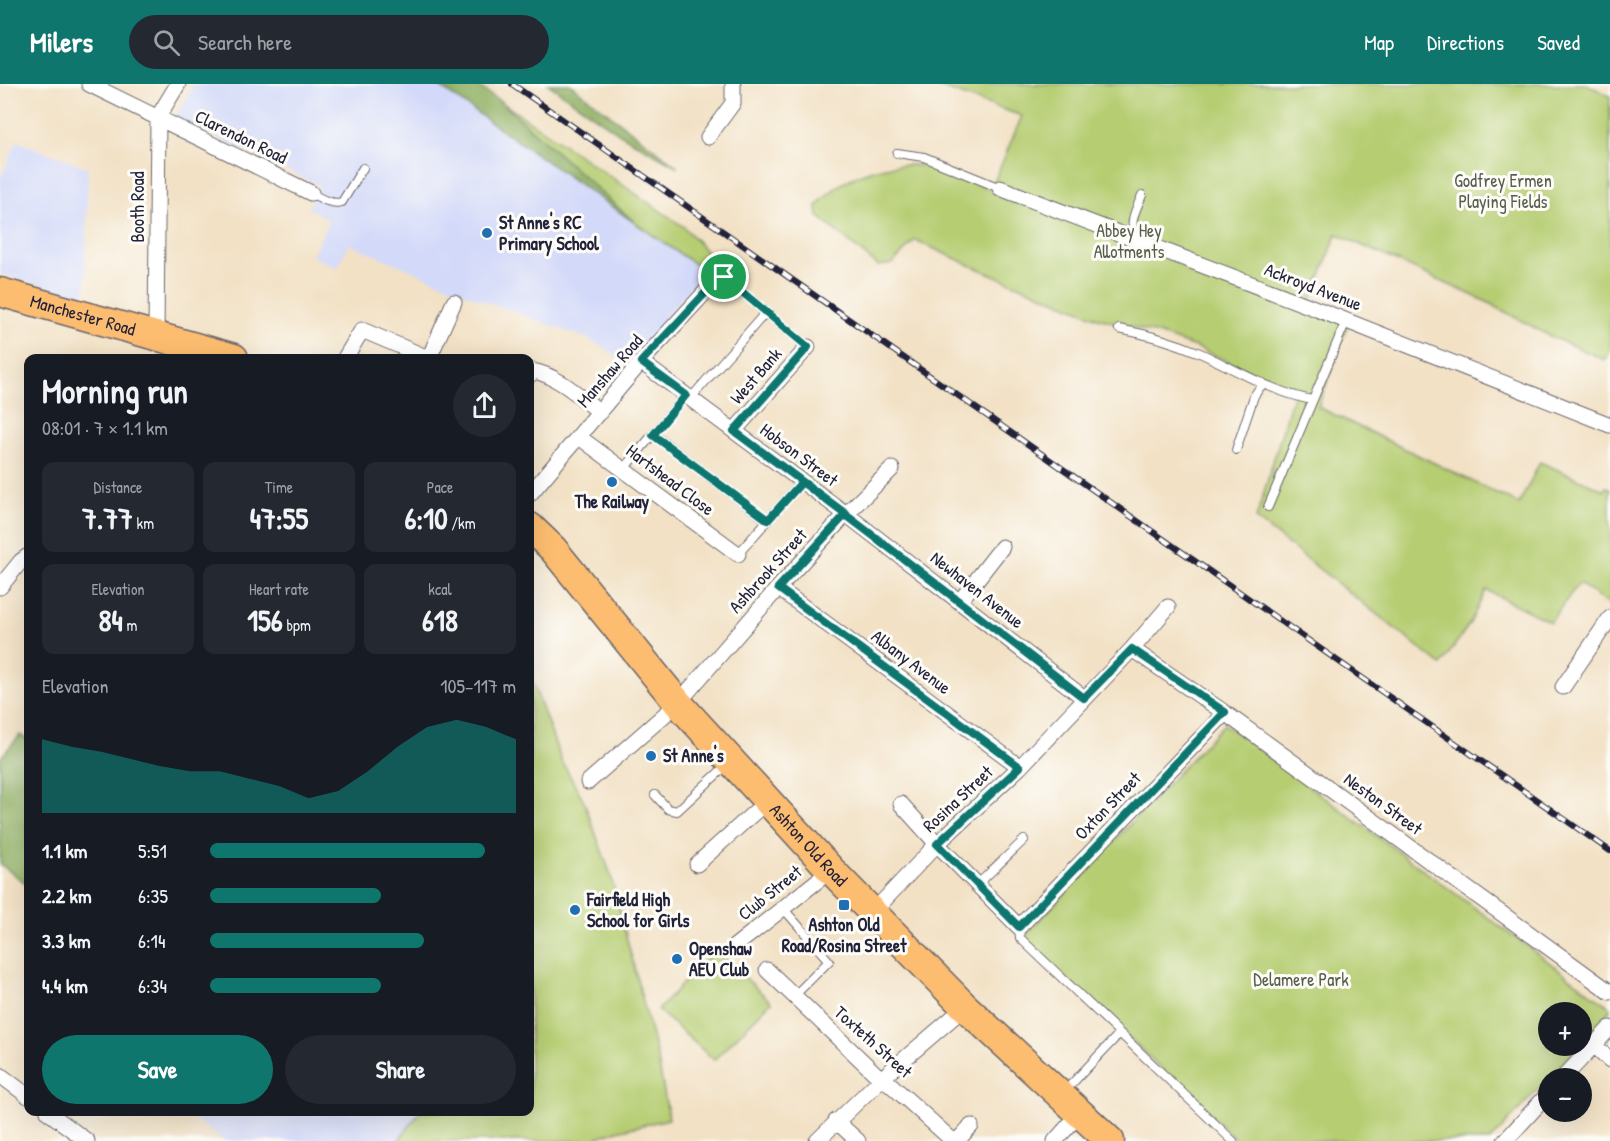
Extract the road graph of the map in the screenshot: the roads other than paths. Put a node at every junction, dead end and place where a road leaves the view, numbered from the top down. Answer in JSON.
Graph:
{"nodes":[{"id":1,"x":90,"y":84,"type":"edge"},
{"id":2,"x":178,"y":84,"type":"edge"},
{"id":3,"x":733,"y":84,"type":"edge"},
{"id":4,"x":158,"y":117,"type":"junction"},
{"id":5,"x":708,"y":137,"type":"dead end"},
{"id":6,"x":897,"y":153,"type":"dead end"},
{"id":7,"x":363,"y":168,"type":"dead end"},
{"id":8,"x":1000,"y":188,"type":"joint"},
{"id":9,"x":311,"y":193,"type":"joint"},
{"id":10,"x":1142,"y":195,"type":"dead end"},
{"id":11,"x":1142,"y":242,"type":"junction"},
{"id":12,"x":722,"y":275,"type":"joint"},
{"id":13,"x":0,"y":292,"type":"edge"},
{"id":14,"x":454,"y":302,"type":"dead end"},
{"id":15,"x":766,"y":312,"type":"junction"},
{"id":16,"x":1346,"y":321,"type":"junction"},
{"id":17,"x":1119,"y":329,"type":"dead end"},
{"id":18,"x":156,"y":337,"type":"junction"},
{"id":19,"x":808,"y":347,"type":"joint"},
{"id":20,"x":219,"y":354,"type":"edge"},
{"id":21,"x":347,"y":354,"type":"edge"},
{"id":22,"x":419,"y":354,"type":"edge"},
{"id":23,"x":430,"y":354,"type":"edge"},
{"id":24,"x":641,"y":362,"type":"junction"},
{"id":25,"x":534,"y":371,"type":"edge"},
{"id":26,"x":1263,"y":384,"type":"junction"},
{"id":27,"x":681,"y":392,"type":"junction"},
{"id":28,"x":1312,"y":400,"type":"junction"},
{"id":29,"x":600,"y":412,"type":"junction"},
{"id":30,"x":1610,"y":425,"type":"edge"},
{"id":31,"x":734,"y":431,"type":"junction"},
{"id":32,"x":653,"y":435,"type":"junction"},
{"id":33,"x":579,"y":437,"type":"junction"},
{"id":34,"x":1236,"y":450,"type":"dead end"},
{"id":35,"x":892,"y":469,"type":"dead end"},
{"id":36,"x":623,"y":470,"type":"junction"},
{"id":37,"x":802,"y":482,"type":"junction"},
{"id":38,"x":534,"y":489,"type":"edge"},
{"id":39,"x":1268,"y":507,"type":"dead end"},
{"id":40,"x":846,"y":514,"type":"junction"},
{"id":41,"x":768,"y":520,"type":"junction"},
{"id":42,"x":534,"y":531,"type":"edge"},
{"id":43,"x":1002,"y":547,"type":"dead end"},
{"id":44,"x":738,"y":554,"type":"joint"},
{"id":45,"x":24,"y":559,"type":"edge"},
{"id":46,"x":0,"y":587,"type":"edge"},
{"id":47,"x":778,"y":588,"type":"junction"},
{"id":48,"x":960,"y":601,"type":"junction"},
{"id":49,"x":1167,"y":607,"type":"dead end"},
{"id":50,"x":1610,"y":618,"type":"edge"},
{"id":51,"x":1132,"y":649,"type":"junction"},
{"id":52,"x":1563,"y":687,"type":"dead end"},
{"id":53,"x":1084,"y":698,"type":"junction"},
{"id":54,"x":678,"y":703,"type":"junction"},
{"id":55,"x":1225,"y":712,"type":"junction"},
{"id":56,"x":731,"y":761,"type":"junction"},
{"id":57,"x":1020,"y":767,"type":"junction"},
{"id":58,"x":588,"y":782,"type":"dead end"},
{"id":59,"x":655,"y":795,"type":"dead end"},
{"id":60,"x":767,"y":801,"type":"junction"},
{"id":61,"x":901,"y":804,"type":"dead end"},
{"id":62,"x":1024,"y":840,"type":"dead end"},
{"id":63,"x":937,"y":844,"type":"junction"},
{"id":64,"x":697,"y":864,"type":"dead end"},
{"id":65,"x":831,"y":870,"type":"junction"},
{"id":66,"x":977,"y":885,"type":"junction"},
{"id":67,"x":783,"y":908,"type":"junction"},
{"id":68,"x":872,"y":913,"type":"junction"},
{"id":69,"x":1019,"y":927,"type":"junction"},
{"id":70,"x":734,"y":947,"type":"dead end"},
{"id":71,"x":767,"y":970,"type":"dead end"},
{"id":72,"x":1610,"y":992,"type":"edge"},
{"id":73,"x":794,"y":996,"type":"junction"},
{"id":74,"x":964,"y":1006,"type":"junction"},
{"id":75,"x":1610,"y":1028,"type":"edge"},
{"id":76,"x":1119,"y":1034,"type":"junction"},
{"id":77,"x":1594,"y":1045,"type":"junction"},
{"id":78,"x":1610,"y":1060,"type":"edge"},
{"id":79,"x":1572,"y":1068,"type":"edge"},
{"id":80,"x":0,"y":1075,"type":"edge"},
{"id":81,"x":881,"y":1079,"type":"junction"},
{"id":82,"x":24,"y":1093,"type":"edge"},
{"id":83,"x":1070,"y":1104,"type":"junction"},
{"id":84,"x":1538,"y":1106,"type":"edge"},
{"id":85,"x":53,"y":1116,"type":"edge"},
{"id":86,"x":836,"y":1121,"type":"junction"},
{"id":87,"x":971,"y":1126,"type":"dead end"},
{"id":88,"x":87,"y":1141,"type":"edge"},
{"id":89,"x":817,"y":1141,"type":"edge"},
{"id":90,"x":858,"y":1141,"type":"edge"},
{"id":91,"x":955,"y":1141,"type":"edge"},
{"id":92,"x":1055,"y":1141,"type":"edge"},
{"id":93,"x":1110,"y":1141,"type":"edge"},
{"id":94,"x":1233,"y":1141,"type":"edge"},
{"id":95,"x":1505,"y":1141,"type":"edge"}],
"edges":[{"from":1,"to":4,"type":"street","name":"Clarendon Road"},
{"from":2,"to":4,"type":"street"},
{"from":3,"to":5,"type":"street"},
{"from":4,"to":9,"type":"street","name":"Clarendon Road"},
{"from":4,"to":18,"type":"street","name":"Booth Road"},
{"from":6,"to":8,"type":"lane"},
{"from":7,"to":9,"type":"lane"},
{"from":8,"to":11,"type":"street","name":"Ackroyd Avenue"},
{"from":10,"to":11,"type":"lane"},
{"from":11,"to":16,"type":"street","name":"Ackroyd Avenue"},
{"from":12,"to":15,"type":"lane"},
{"from":12,"to":24,"type":"street","name":"Manshaw Road"},
{"from":13,"to":18,"type":"highway","name":"Manchester Road"},
{"from":14,"to":23,"type":"street"},
{"from":15,"to":19,"type":"lane"},
{"from":15,"to":27,"type":"lane"},
{"from":16,"to":28,"type":"lane"},
{"from":16,"to":30,"type":"street","name":"Ackroyd Avenue"},
{"from":17,"to":26,"type":"lane"},
{"from":18,"to":20,"type":"highway","name":"Manchester Road"},
{"from":19,"to":31,"type":"street","name":"West Bank"},
{"from":21,"to":22,"type":"street"},
{"from":24,"to":27,"type":"street","name":"Hobson Street"},
{"from":24,"to":29,"type":"street","name":"Manshaw Road"},
{"from":25,"to":29,"type":"street"},
{"from":26,"to":28,"type":"lane"},
{"from":26,"to":34,"type":"lane"},
{"from":27,"to":31,"type":"street","name":"Hobson Street"},
{"from":27,"to":32,"type":"lane"},
{"from":28,"to":39,"type":"lane"},
{"from":29,"to":33,"type":"street","name":"Manshaw Road"},
{"from":31,"to":37,"type":"street","name":"Hobson Street"},
{"from":32,"to":36,"type":"lane"},
{"from":32,"to":41,"type":"lane"},
{"from":33,"to":36,"type":"street","name":"Hartshead Close"},
{"from":33,"to":38,"type":"street","name":"Manshaw Road"},
{"from":35,"to":40,"type":"street","name":"Ashbrook Street"},
{"from":36,"to":44,"type":"street","name":"Hartshead Close"},
{"from":37,"to":40,"type":"street","name":"Hobson Street"},
{"from":37,"to":41,"type":"lane"},
{"from":40,"to":47,"type":"street","name":"Ashbrook Street"},
{"from":40,"to":48,"type":"street","name":"Newhaven Avenue"},
{"from":41,"to":44,"type":"lane"},
{"from":42,"to":54,"type":"highway","name":"Ashton Old Road"},
{"from":43,"to":48,"type":"street"},
{"from":45,"to":46,"type":"street"},
{"from":47,"to":54,"type":"street","name":"Ashbrook Street"},
{"from":47,"to":57,"type":"street","name":"Albany Avenue"},
{"from":48,"to":53,"type":"street","name":"Newhaven Avenue"},
{"from":49,"to":51,"type":"street","name":"Rosina Street"},
{"from":50,"to":52,"type":"street"},
{"from":51,"to":53,"type":"street","name":"Rosina Street"},
{"from":51,"to":55,"type":"street","name":"Neston Street"},
{"from":53,"to":57,"type":"street","name":"Rosina Street"},
{"from":54,"to":56,"type":"highway","name":"Ashton Old Road"},
{"from":54,"to":58,"type":"street","name":"Ashbrook Street"},
{"from":55,"to":69,"type":"street","name":"Oxton Street"},
{"from":55,"to":72,"type":"street","name":"Neston Street"},
{"from":56,"to":59,"type":"lane"},
{"from":56,"to":60,"type":"highway","name":"Ashton Old Road"},
{"from":57,"to":63,"type":"street","name":"Rosina Street"},
{"from":60,"to":64,"type":"street"},
{"from":60,"to":65,"type":"highway","name":"Ashton Old Road"},
{"from":61,"to":63,"type":"street"},
{"from":62,"to":66,"type":"lane"},
{"from":63,"to":66,"type":"street"},
{"from":63,"to":68,"type":"street","name":"Rosina Street"},
{"from":65,"to":67,"type":"street","name":"Club Street"},
{"from":65,"to":68,"type":"highway","name":"Ashton Old Road"},
{"from":66,"to":69,"type":"street"},
{"from":67,"to":70,"type":"street","name":"Club Street"},
{"from":67,"to":73,"type":"lane"},
{"from":68,"to":74,"type":"highway","name":"Ashton Old Road"},
{"from":69,"to":76,"type":"lane"},
{"from":71,"to":73,"type":"street","name":"Toxteth Street"},
{"from":73,"to":81,"type":"street","name":"Toxteth Street"},
{"from":74,"to":81,"type":"street"},
{"from":74,"to":83,"type":"highway","name":"Ashton Old Road"},
{"from":75,"to":77,"type":"street"},
{"from":76,"to":83,"type":"lane"},
{"from":76,"to":94,"type":"lane"},
{"from":77,"to":78,"type":"street"},
{"from":77,"to":79,"type":"street"},
{"from":80,"to":82,"type":"street"},
{"from":81,"to":86,"type":"street"},
{"from":81,"to":91,"type":"street","name":"Toxteth Street"},
{"from":83,"to":92,"type":"street"},
{"from":83,"to":93,"type":"highway","name":"Ashton Old Road"},
{"from":84,"to":95,"type":"street"},
{"from":85,"to":88,"type":"street"},
{"from":86,"to":89,"type":"street"},
{"from":86,"to":90,"type":"street"},
{"from":87,"to":91,"type":"street","name":"Toxteth Street"}]}
